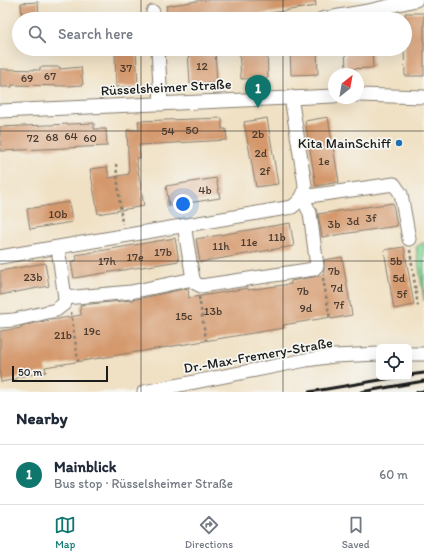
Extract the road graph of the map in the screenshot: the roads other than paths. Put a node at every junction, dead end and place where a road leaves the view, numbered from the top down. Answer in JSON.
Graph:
{"nodes":[{"id":1,"x":416,"y":0,"type":"edge"},
{"id":2,"x":362,"y":12,"type":"edge"},
{"id":3,"x":158,"y":56,"type":"edge"},
{"id":4,"x":364,"y":95,"type":"edge"},
{"id":5,"x":328,"y":96,"type":"edge"},
{"id":6,"x":291,"y":97,"type":"junction"},
{"id":7,"x":420,"y":97,"type":"edge"},
{"id":8,"x":160,"y":104,"type":"junction"},
{"id":9,"x":424,"y":110,"type":"edge"},
{"id":10,"x":0,"y":111,"type":"edge"},
{"id":11,"x":302,"y":198,"type":"junction"},
{"id":12,"x":184,"y":225,"type":"junction"},
{"id":13,"x":409,"y":239,"type":"road end"},
{"id":14,"x":58,"y":248,"type":"junction"},
{"id":15,"x":0,"y":257,"type":"edge"},
{"id":16,"x":197,"y":283,"type":"junction"},
{"id":17,"x":65,"y":300,"type":"junction"},
{"id":18,"x":0,"y":322,"type":"edge"},
{"id":19,"x":376,"y":354,"type":"edge"},
{"id":20,"x":412,"y":354,"type":"edge"},
{"id":21,"x":424,"y":354,"type":"edge"},
{"id":22,"x":144,"y":392,"type":"edge"}],
"edges":[{"from":1,"to":2,"type":"street"},
{"from":3,"to":8,"type":"street"},
{"from":4,"to":7,"type":"street"},
{"from":5,"to":6,"type":"street","name":"Rüsselsheimer Straße"},
{"from":6,"to":8,"type":"street","name":"Rüsselsheimer Straße"},
{"from":6,"to":11,"type":"street"},
{"from":7,"to":9,"type":"street"},
{"from":8,"to":10,"type":"street","name":"Rüsselsheimer Straße"},
{"from":11,"to":12,"type":"street"},
{"from":11,"to":13,"type":"street"},
{"from":11,"to":16,"type":"street"},
{"from":12,"to":14,"type":"street"},
{"from":12,"to":16,"type":"street"},
{"from":14,"to":15,"type":"street"},
{"from":14,"to":17,"type":"street"},
{"from":16,"to":17,"type":"street"},
{"from":17,"to":18,"type":"street"},
{"from":19,"to":22,"type":"street","name":"Dr.-Max-Fremery-Straße"},
{"from":20,"to":21,"type":"street"}]}
